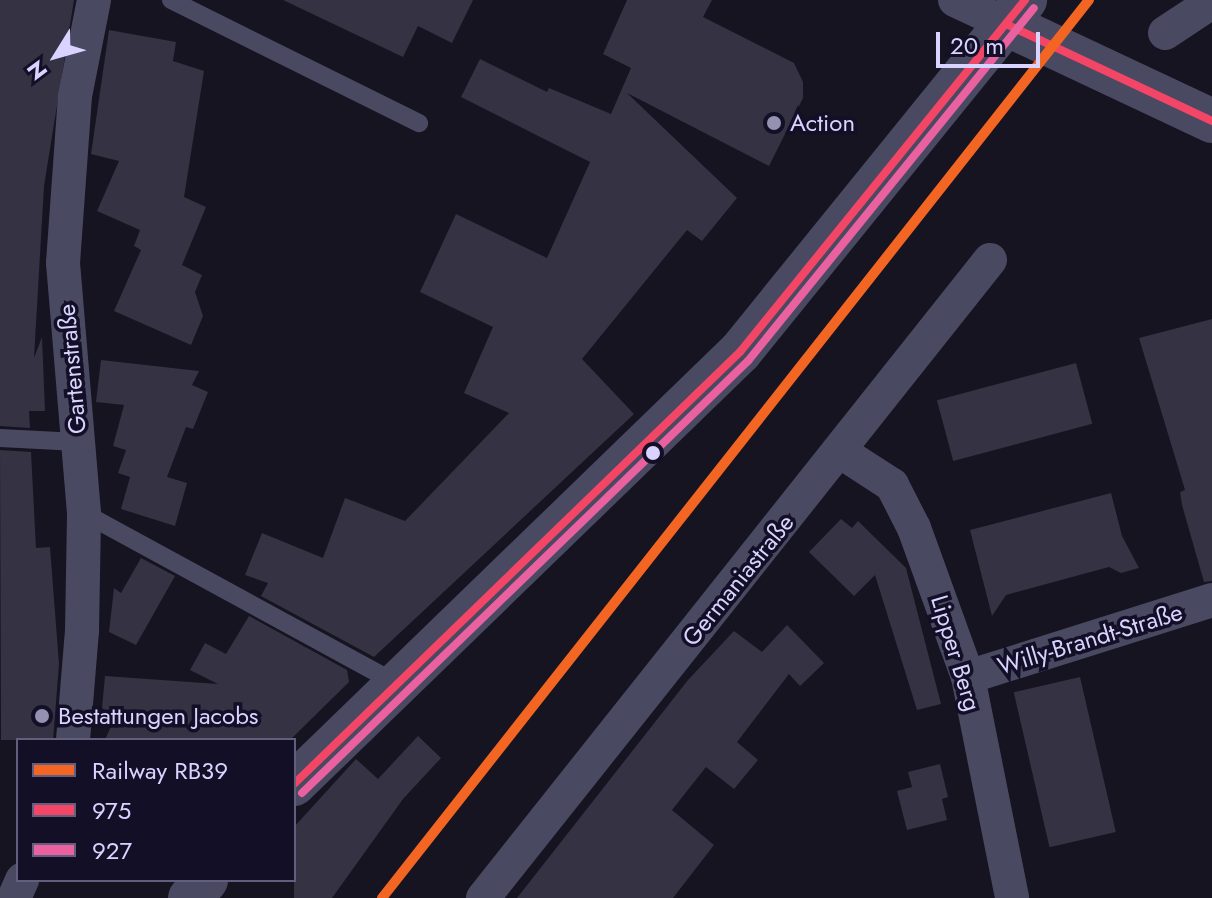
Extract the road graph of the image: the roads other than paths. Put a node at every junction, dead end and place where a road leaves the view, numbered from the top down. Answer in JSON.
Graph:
{"nodes":[{"id":1,"x":94,"y":0,"type":"edge"},
{"id":2,"x":171,"y":0,"type":"edge"},
{"id":3,"x":955,"y":0,"type":"edge"},
{"id":4,"x":1212,"y":2,"type":"edge"},
{"id":5,"x":1015,"y":12,"type":"edge"},
{"id":6,"x":1165,"y":33,"type":"dead end"},
{"id":7,"x":1212,"y":121,"type":"edge"},
{"id":8,"x":419,"y":123,"type":"dead end"},
{"id":9,"x":990,"y":260,"type":"dead end"},
{"id":10,"x":0,"y":438,"type":"edge"},
{"id":11,"x":78,"y":442,"type":"junction"},
{"id":12,"x":841,"y":452,"type":"junction"},
{"id":13,"x":84,"y":513,"type":"junction"},
{"id":14,"x":1212,"y":600,"type":"edge"},
{"id":15,"x":968,"y":677,"type":"junction"},
{"id":16,"x":394,"y":682,"type":"junction"},
{"id":17,"x":73,"y":738,"type":"edge"},
{"id":18,"x":296,"y":782,"type":"edge"},
{"id":19,"x":204,"y":882,"type":"edge"},
{"id":20,"x":1008,"y":895,"type":"edge"},
{"id":21,"x":190,"y":898,"type":"edge"},
{"id":22,"x":483,"y":898,"type":"edge"}],
"edges":[{"from":1,"to":11,"type":"street","name":"Gartenstraße"},
{"from":2,"to":8,"type":"lane"},
{"from":3,"to":5,"type":"street"},
{"from":4,"to":6,"type":"street"},
{"from":5,"to":7,"type":"street"},
{"from":5,"to":16,"type":"street"},
{"from":9,"to":12,"type":"street","name":"Germaniastraße"},
{"from":10,"to":11,"type":"lane"},
{"from":11,"to":13,"type":"street","name":"Gartenstraße"},
{"from":12,"to":15,"type":"street","name":"Lipper Berg"},
{"from":12,"to":22,"type":"street","name":"Germaniastraße"},
{"from":13,"to":16,"type":"lane"},
{"from":13,"to":17,"type":"street","name":"Gartenstraße"},
{"from":14,"to":15,"type":"street","name":"Willy-Brandt-Straße"},
{"from":15,"to":20,"type":"street","name":"Lipper Berg"},
{"from":16,"to":18,"type":"street"},
{"from":19,"to":21,"type":"street"}]}
